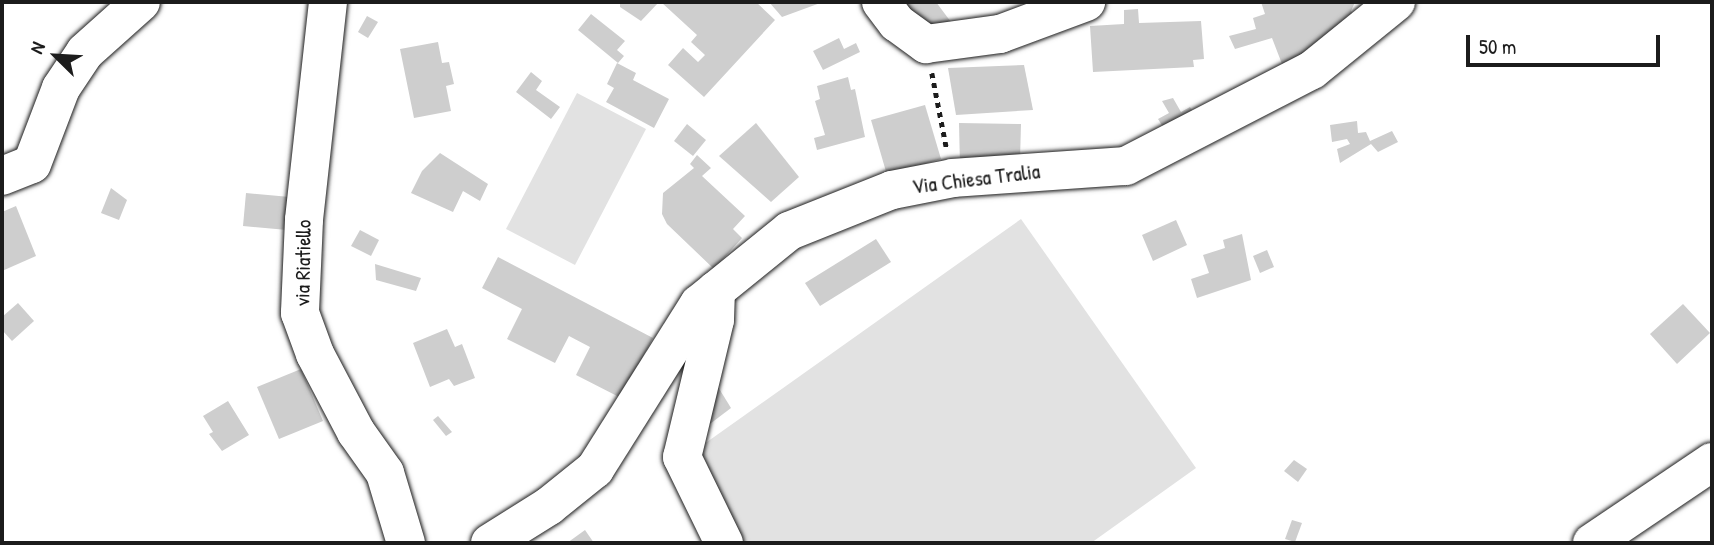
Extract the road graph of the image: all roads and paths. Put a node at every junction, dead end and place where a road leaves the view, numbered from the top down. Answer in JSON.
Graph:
{"nodes":[{"id":1,"x":141,"y":2,"type":"edge"},
{"id":2,"x":328,"y":2,"type":"edge"},
{"id":3,"x":881,"y":2,"type":"edge"},
{"id":4,"x":1086,"y":2,"type":"edge"},
{"id":5,"x":1396,"y":2,"type":"edge"},
{"id":6,"x":926,"y":44,"type":"junction"},
{"id":7,"x":2,"y":176,"type":"edge"},
{"id":8,"x":953,"y":178,"type":"junction"},
{"id":9,"x":716,"y":290,"type":"junction"},
{"id":10,"x":1712,"y":462,"type":"edge"},
{"id":11,"x":406,"y":543,"type":"edge"},
{"id":12,"x":489,"y":543,"type":"edge"},
{"id":13,"x":724,"y":543,"type":"edge"},
{"id":14,"x":1592,"y":543,"type":"edge"}],
"edges":[{"from":1,"to":7,"type":"street"},
{"from":2,"to":11,"type":"street","name":"via Riatiello"},
{"from":3,"to":6,"type":"street"},
{"from":4,"to":6,"type":"street"},
{"from":5,"to":8,"type":"street","name":"Via Chiesa Tralia"},
{"from":6,"to":8,"type":"path"},
{"from":8,"to":9,"type":"street","name":"Via Chiesa Tralia"},
{"from":9,"to":12,"type":"street","name":"Via Chiesa Tralia"},
{"from":9,"to":13,"type":"street"},
{"from":10,"to":14,"type":"street"}]}
